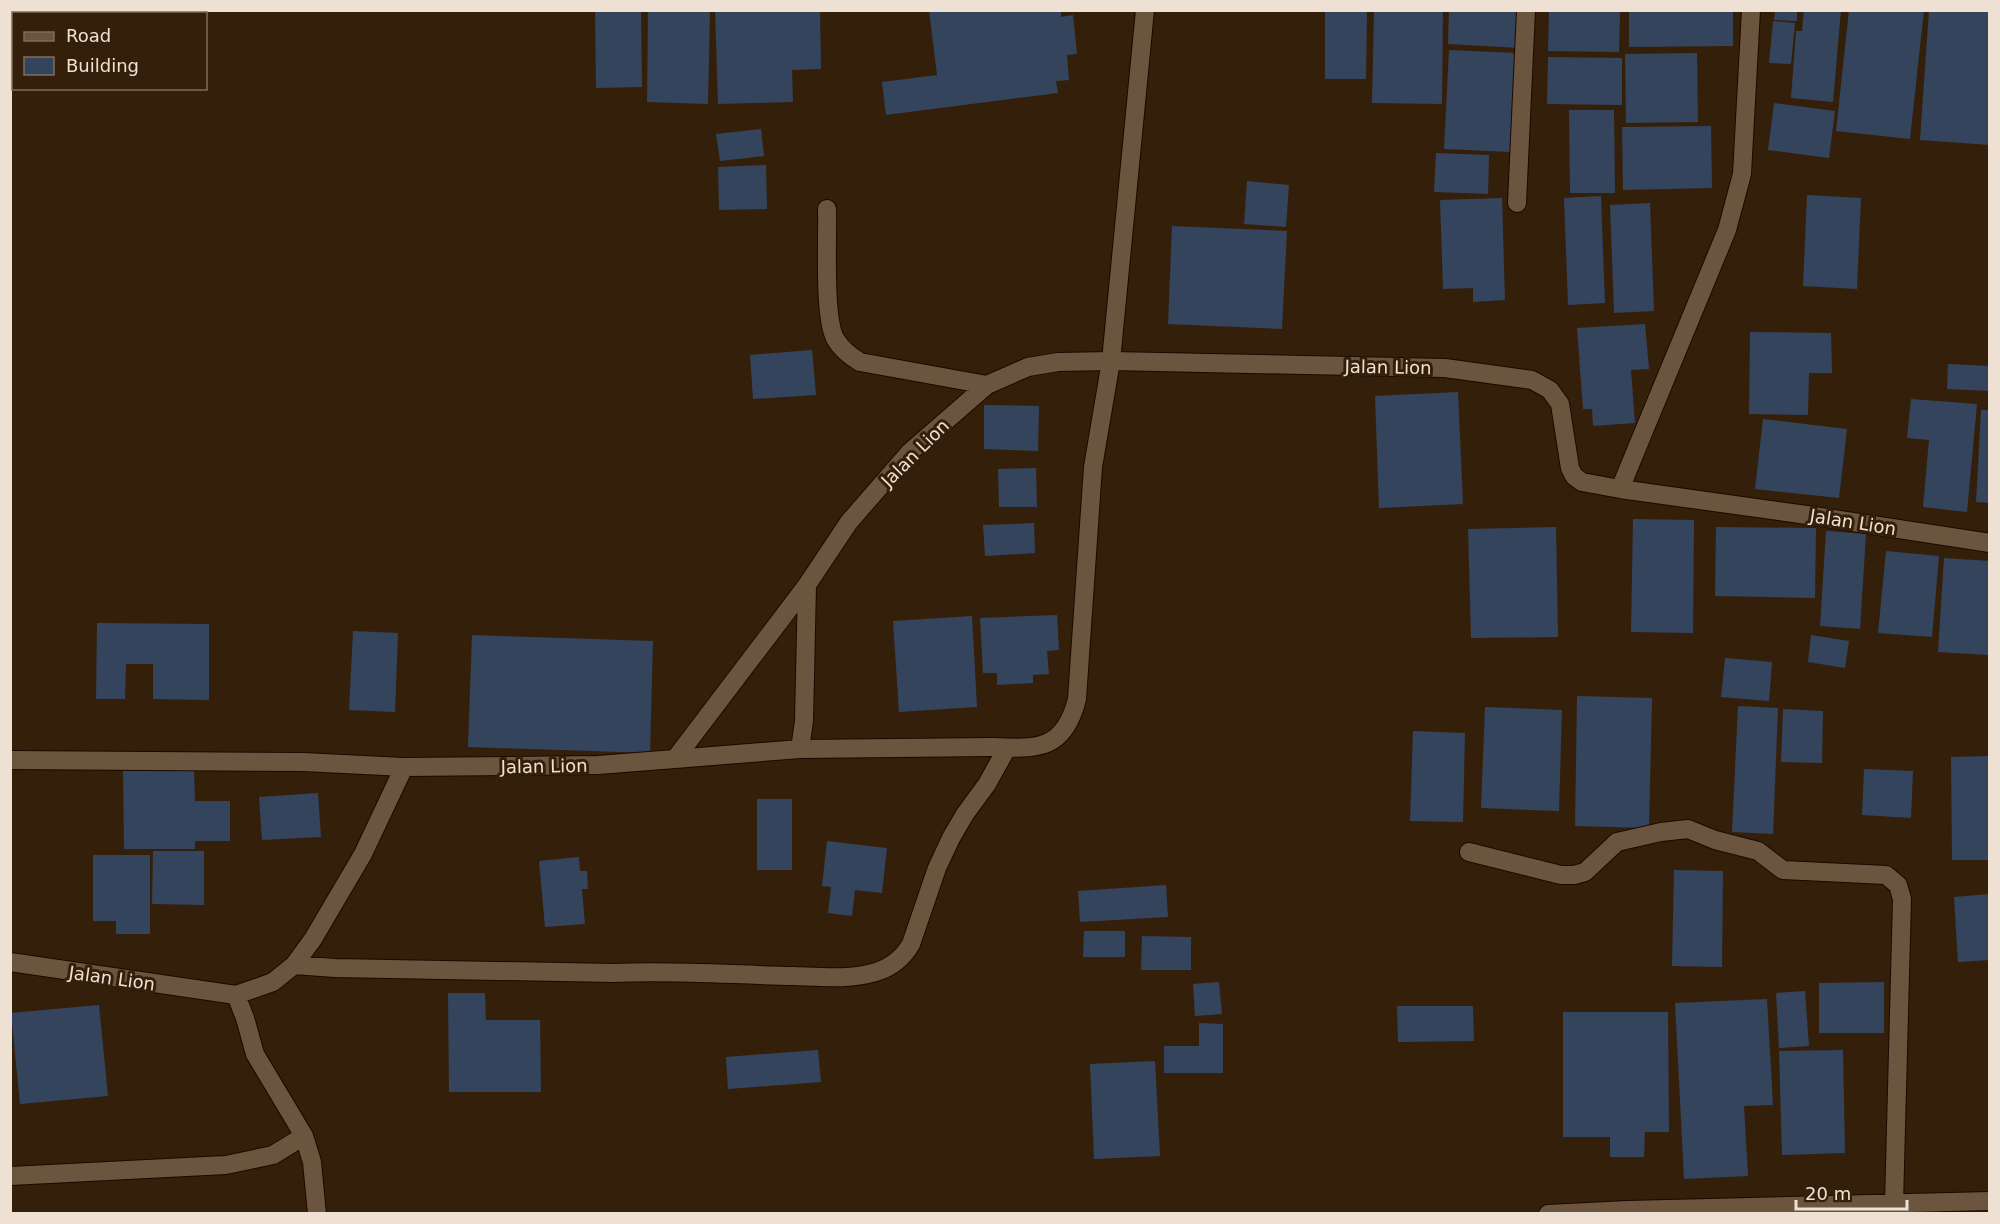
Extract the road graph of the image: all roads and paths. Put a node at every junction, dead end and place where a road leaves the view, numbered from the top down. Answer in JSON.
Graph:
{"nodes":[{"id":1,"x":1145,"y":10,"type":"edge"},
{"id":2,"x":1526,"y":10,"type":"edge"},
{"id":3,"x":1751,"y":10,"type":"edge"},
{"id":4,"x":1517,"y":203,"type":"dead end"},
{"id":5,"x":827,"y":209,"type":"dead end"},
{"id":6,"x":1111,"y":361,"type":"junction"},
{"id":7,"x":987,"y":385,"type":"junction"},
{"id":8,"x":1620,"y":489,"type":"junction"},
{"id":9,"x":1989,"y":543,"type":"edge"},
{"id":10,"x":807,"y":585,"type":"junction"},
{"id":11,"x":1007,"y":748,"type":"junction"},
{"id":12,"x":800,"y":749,"type":"junction"},
{"id":13,"x":675,"y":759,"type":"junction"},
{"id":14,"x":10,"y":760,"type":"edge"},
{"id":15,"x":404,"y":767,"type":"junction"},
{"id":16,"x":1469,"y":852,"type":"dead end"},
{"id":17,"x":10,"y":962,"type":"edge"},
{"id":18,"x":294,"y":965,"type":"junction"},
{"id":19,"x":236,"y":995,"type":"junction"},
{"id":20,"x":304,"y":1136,"type":"junction"},
{"id":21,"x":10,"y":1176,"type":"edge"},
{"id":22,"x":1989,"y":1201,"type":"edge"},
{"id":23,"x":1894,"y":1204,"type":"junction"},
{"id":24,"x":1969,"y":1208,"type":"edge"},
{"id":25,"x":317,"y":1214,"type":"edge"},
{"id":26,"x":1548,"y":1214,"type":"edge"}],
"edges":[{"from":1,"to":6,"type":"street"},
{"from":2,"to":4,"type":"street"},
{"from":3,"to":8,"type":"street"},
{"from":5,"to":7,"type":"street"},
{"from":6,"to":7,"type":"street","name":"Jalan Lion"},
{"from":6,"to":8,"type":"street","name":"Jalan Lion"},
{"from":6,"to":11,"type":"street"},
{"from":7,"to":10,"type":"street","name":"Jalan Lion"},
{"from":8,"to":9,"type":"street","name":"Jalan Lion"},
{"from":10,"to":12,"type":"street"},
{"from":10,"to":13,"type":"street","name":"Jalan Lion"},
{"from":11,"to":12,"type":"street"},
{"from":11,"to":18,"type":"street"},
{"from":12,"to":13,"type":"street"},
{"from":13,"to":15,"type":"street","name":"Jalan Lion"},
{"from":14,"to":15,"type":"street"},
{"from":15,"to":18,"type":"street","name":"Jalan Lion"},
{"from":16,"to":23,"type":"street"},
{"from":17,"to":19,"type":"street","name":"Jalan Lion"},
{"from":18,"to":19,"type":"street","name":"Jalan Lion"},
{"from":19,"to":20,"type":"street"},
{"from":20,"to":21,"type":"street"},
{"from":20,"to":25,"type":"street"},
{"from":22,"to":24,"type":"street"},
{"from":23,"to":24,"type":"street"},
{"from":23,"to":26,"type":"street"}]}
